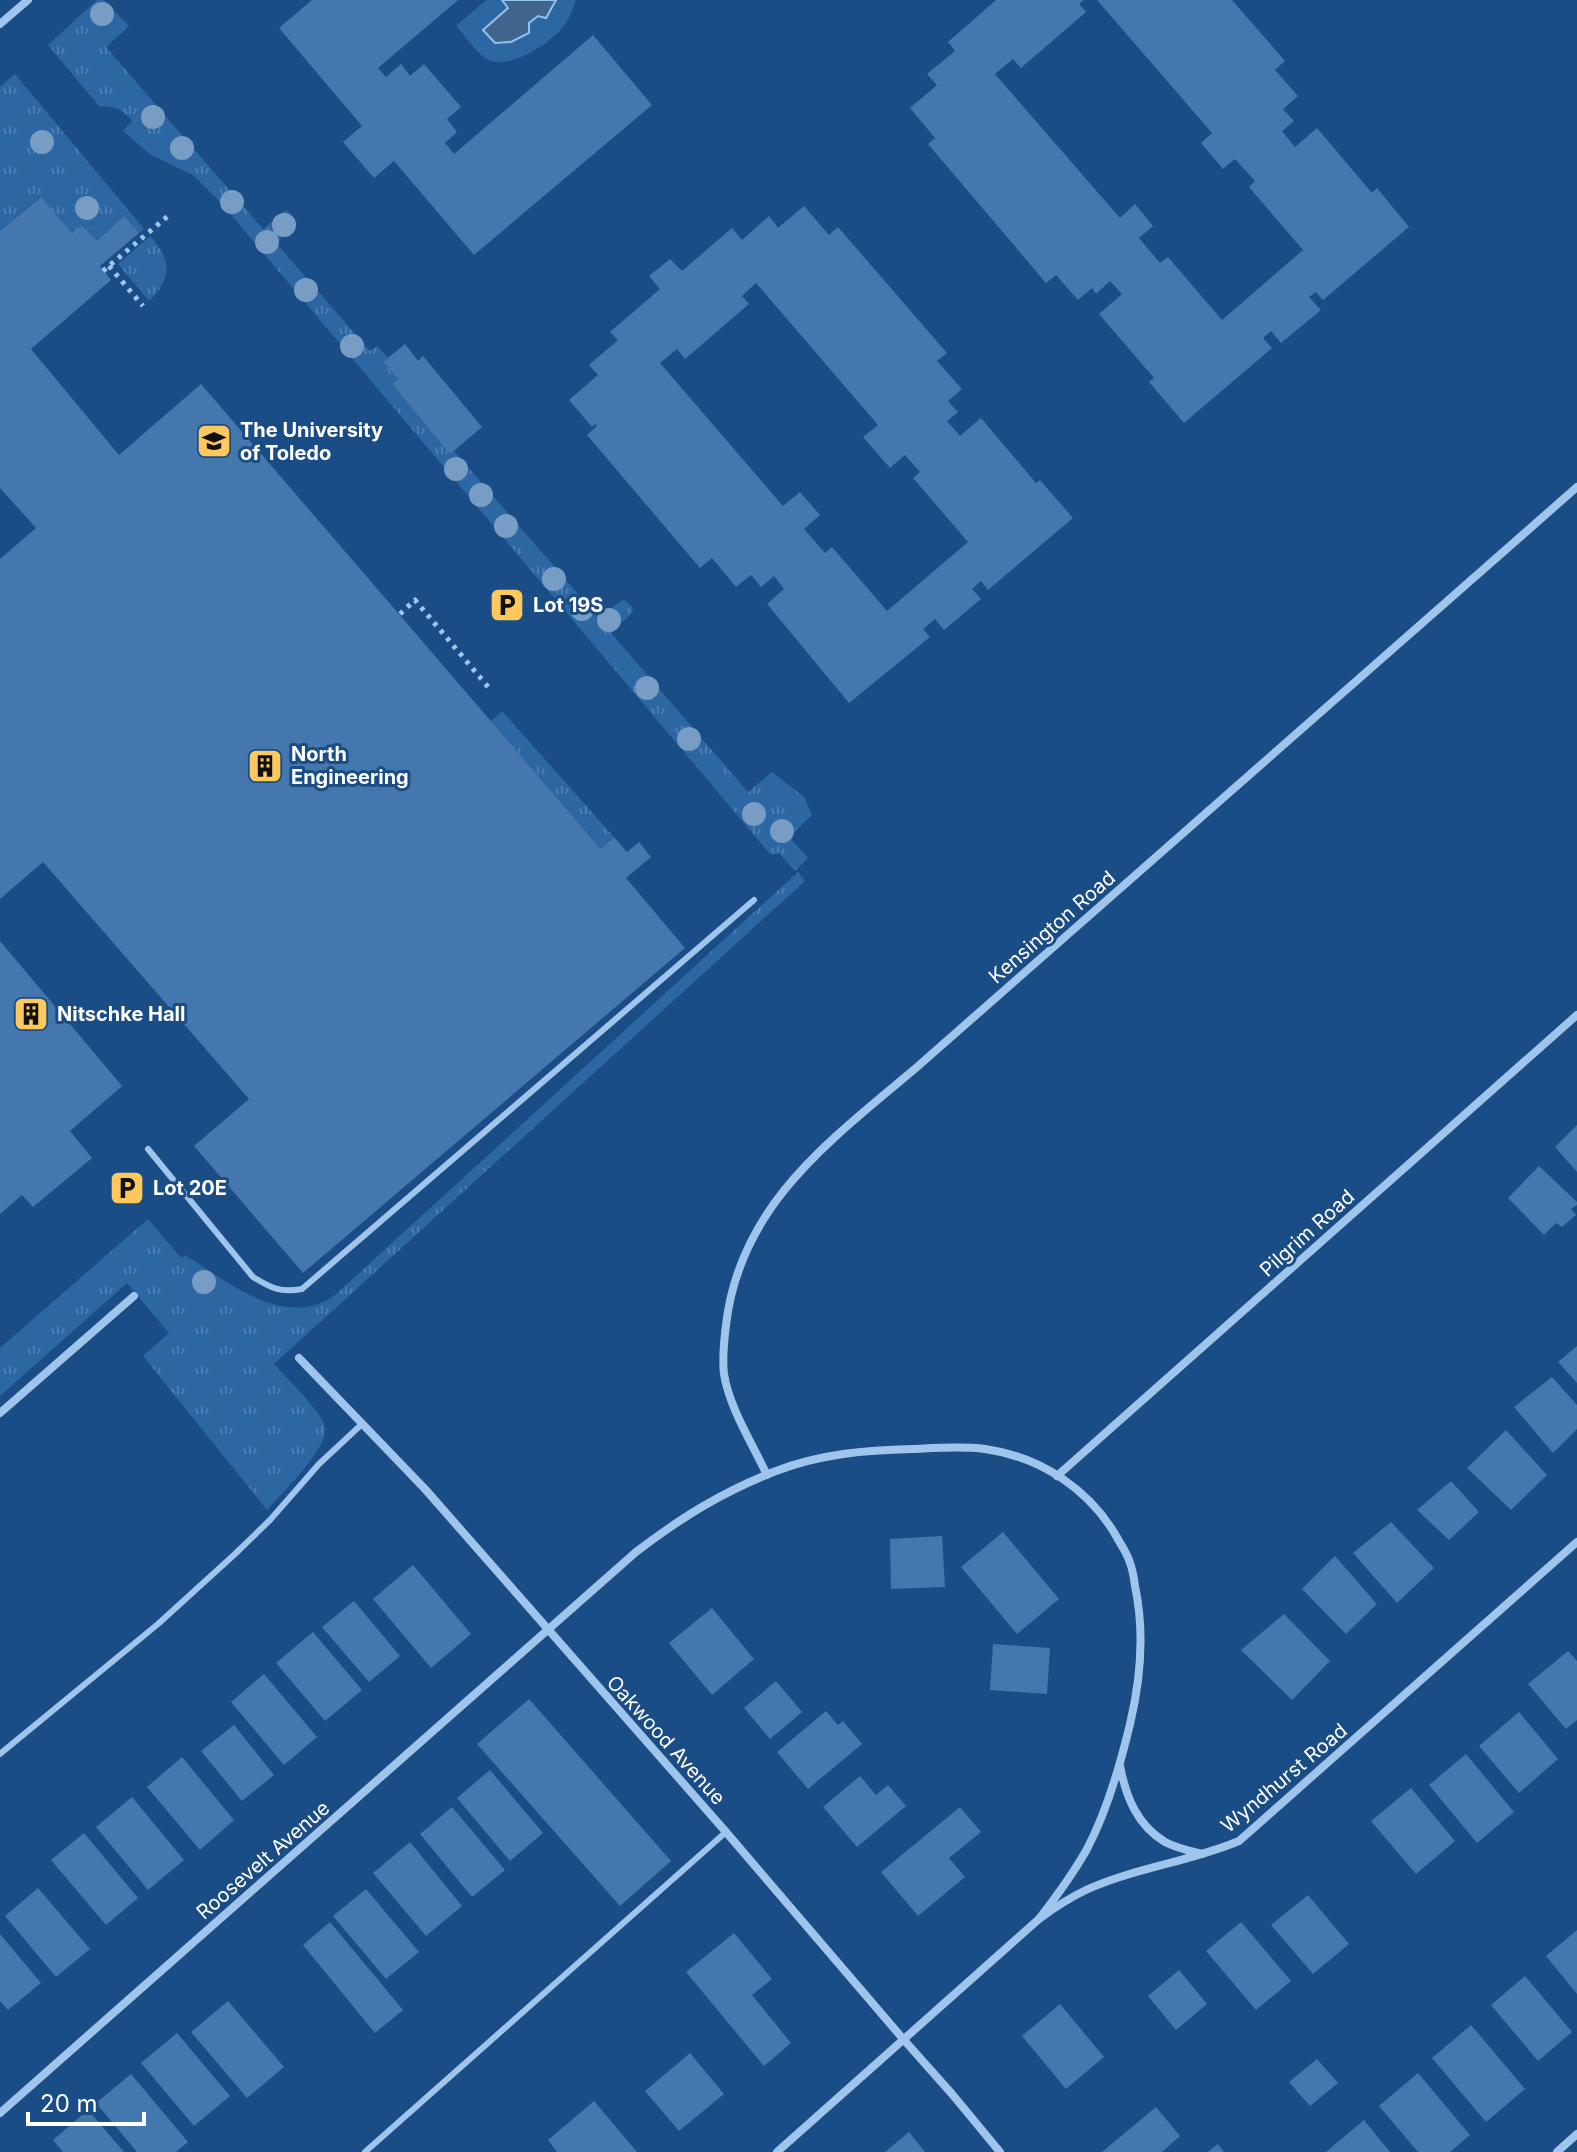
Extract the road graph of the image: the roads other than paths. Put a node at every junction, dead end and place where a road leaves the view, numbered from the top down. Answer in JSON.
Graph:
{"nodes":[{"id":1,"x":28,"y":0,"type":"edge"},
{"id":2,"x":0,"y":23,"type":"edge"},
{"id":3,"x":1577,"y":487,"type":"edge"},
{"id":4,"x":754,"y":900,"type":"dead end"},
{"id":5,"x":1577,"y":1015,"type":"edge"},
{"id":6,"x":148,"y":1149,"type":"dead end"},
{"id":7,"x":134,"y":1296,"type":"dead end"},
{"id":8,"x":299,"y":1358,"type":"dead end"},
{"id":9,"x":0,"y":1413,"type":"edge"},
{"id":10,"x":362,"y":1424,"type":"junction"},
{"id":11,"x":767,"y":1475,"type":"junction"},
{"id":12,"x":1057,"y":1476,"type":"junction"},
{"id":13,"x":1577,"y":1542,"type":"edge"},
{"id":14,"x":548,"y":1631,"type":"junction"},
{"id":15,"x":0,"y":1754,"type":"edge"},
{"id":16,"x":1120,"y":1762,"type":"junction"},
{"id":17,"x":726,"y":1832,"type":"junction"},
{"id":18,"x":1205,"y":1855,"type":"junction"},
{"id":19,"x":1039,"y":1919,"type":"junction"},
{"id":20,"x":904,"y":2040,"type":"junction"},
{"id":21,"x":0,"y":2113,"type":"edge"},
{"id":22,"x":1577,"y":2134,"type":"edge"},
{"id":23,"x":365,"y":2152,"type":"edge"},
{"id":24,"x":777,"y":2152,"type":"edge"},
{"id":25,"x":1000,"y":2152,"type":"edge"},
{"id":26,"x":1557,"y":2152,"type":"edge"}],
"edges":[{"from":1,"to":2,"type":"street"},
{"from":3,"to":11,"type":"street","name":"Kensington Road"},
{"from":4,"to":6,"type":"lane"},
{"from":5,"to":12,"type":"street","name":"Pilgrim Road"},
{"from":7,"to":9,"type":"street"},
{"from":8,"to":10,"type":"street","name":"Oakwood Avenue"},
{"from":10,"to":14,"type":"street","name":"Oakwood Avenue"},
{"from":10,"to":15,"type":"lane"},
{"from":11,"to":12,"type":"street","name":"Roosevelt Avenue"},
{"from":11,"to":14,"type":"street","name":"Roosevelt Avenue"},
{"from":12,"to":16,"type":"street","name":"Roosevelt Avenue"},
{"from":13,"to":18,"type":"street","name":"Wyndhurst Road"},
{"from":14,"to":17,"type":"street","name":"Oakwood Avenue"},
{"from":14,"to":21,"type":"street","name":"Roosevelt Avenue"},
{"from":16,"to":18,"type":"street"},
{"from":16,"to":19,"type":"street","name":"Roosevelt Avenue"},
{"from":17,"to":20,"type":"street","name":"Oakwood Avenue"},
{"from":17,"to":23,"type":"lane"},
{"from":18,"to":19,"type":"street","name":"Wyndhurst Road"},
{"from":19,"to":20,"type":"street","name":"Wyndhurst Road"},
{"from":20,"to":24,"type":"street","name":"Wyndhurst Road"},
{"from":20,"to":25,"type":"street","name":"Oakwood Avenue"},
{"from":22,"to":26,"type":"street"}]}
